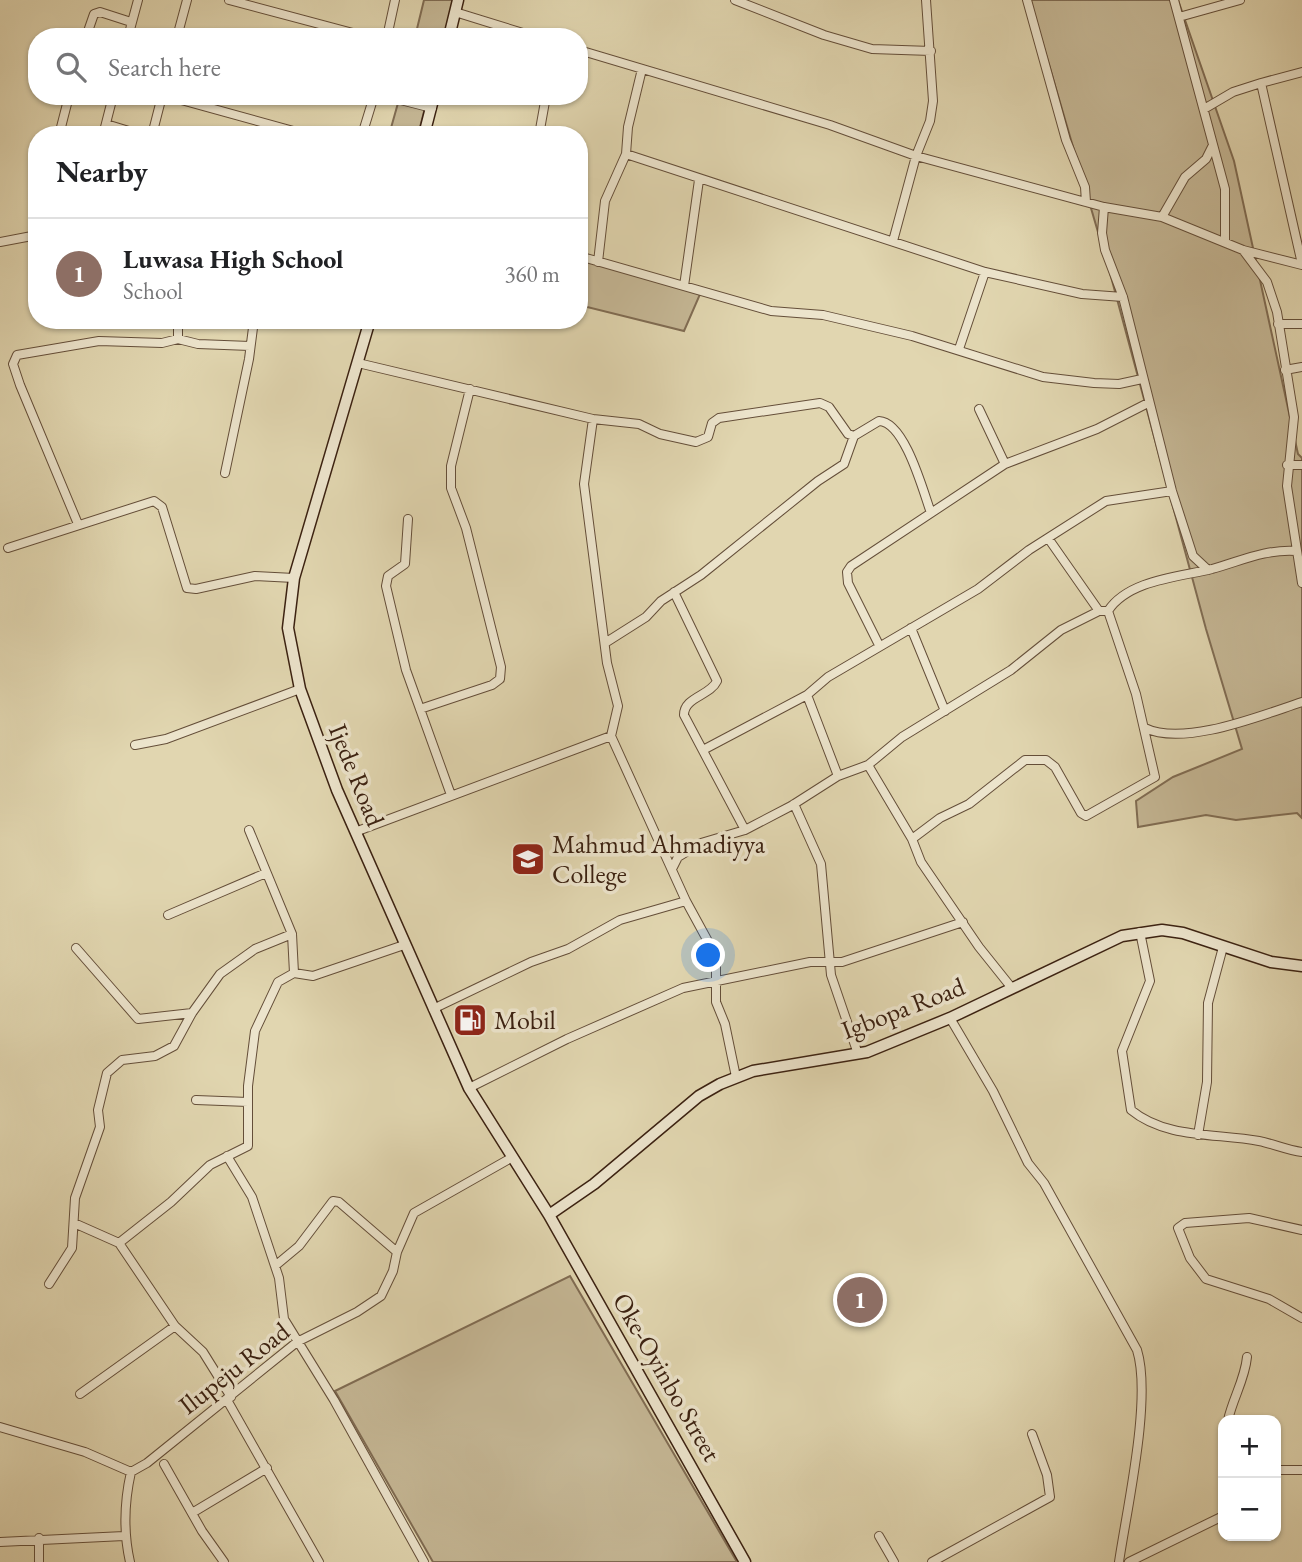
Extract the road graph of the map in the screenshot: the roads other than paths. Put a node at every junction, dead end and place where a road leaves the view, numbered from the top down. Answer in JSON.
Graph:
{"nodes":[{"id":1,"x":138,"y":0,"type":"edge"},
{"id":2,"x":187,"y":0,"type":"edge"},
{"id":3,"x":229,"y":0,"type":"edge"},
{"id":4,"x":395,"y":0,"type":"edge"},
{"id":5,"x":458,"y":0,"type":"edge"},
{"id":6,"x":735,"y":0,"type":"edge"},
{"id":7,"x":926,"y":0,"type":"edge"},
{"id":8,"x":1027,"y":0,"type":"edge"},
{"id":9,"x":1174,"y":0,"type":"edge"},
{"id":10,"x":1240,"y":0,"type":"edge"},
{"id":11,"x":455,"y":12,"type":"junction"},
{"id":12,"x":1179,"y":17,"type":"junction"},
{"id":13,"x":131,"y":22,"type":"junction"},
{"id":14,"x":89,"y":28,"type":"edge"},
{"id":15,"x":130,"y":28,"type":"edge"},
{"id":16,"x":179,"y":28,"type":"edge"},
{"id":17,"x":334,"y":28,"type":"edge"},
{"id":18,"x":389,"y":28,"type":"edge"},
{"id":19,"x":451,"y":28,"type":"edge"},
{"id":20,"x":507,"y":28,"type":"edge"},
{"id":21,"x":931,"y":51,"type":"junction"},
{"id":22,"x":588,"y":53,"type":"edge"},
{"id":23,"x":642,"y":69,"type":"junction"},
{"id":24,"x":1302,"y":72,"type":"edge"},
{"id":25,"x":1261,"y":83,"type":"junction"},
{"id":26,"x":67,"y":105,"type":"edge"},
{"id":27,"x":111,"y":105,"type":"edge"},
{"id":28,"x":160,"y":105,"type":"edge"},
{"id":29,"x":199,"y":105,"type":"edge"},
{"id":30,"x":371,"y":105,"type":"edge"},
{"id":31,"x":432,"y":105,"type":"edge"},
{"id":32,"x":544,"y":105,"type":"edge"},
{"id":33,"x":1204,"y":109,"type":"junction"},
{"id":34,"x":106,"y":124,"type":"joint"},
{"id":35,"x":61,"y":126,"type":"edge"},
{"id":36,"x":113,"y":126,"type":"edge"},
{"id":37,"x":154,"y":126,"type":"edge"},
{"id":38,"x":275,"y":126,"type":"edge"},
{"id":39,"x":365,"y":126,"type":"edge"},
{"id":40,"x":426,"y":126,"type":"edge"},
{"id":41,"x":541,"y":126,"type":"edge"},
{"id":42,"x":1212,"y":144,"type":"junction"},
{"id":43,"x":626,"y":154,"type":"junction"},
{"id":44,"x":916,"y":156,"type":"junction"},
{"id":45,"x":699,"y":180,"type":"junction"},
{"id":46,"x":1086,"y":202,"type":"junction"},
{"id":47,"x":1104,"y":207,"type":"junction"},
{"id":48,"x":1162,"y":217,"type":"junction"},
{"id":49,"x":28,"y":237,"type":"edge"},
{"id":50,"x":893,"y":241,"type":"junction"},
{"id":51,"x":0,"y":242,"type":"edge"},
{"id":52,"x":1225,"y":242,"type":"junction"},
{"id":53,"x":1243,"y":250,"type":"junction"},
{"id":54,"x":588,"y":259,"type":"edge"},
{"id":55,"x":598,"y":262,"type":"junction"},
{"id":56,"x":1302,"y":264,"type":"edge"},
{"id":57,"x":985,"y":272,"type":"junction"},
{"id":58,"x":684,"y":286,"type":"junction"},
{"id":59,"x":1123,"y":297,"type":"junction"},
{"id":60,"x":1278,"y":324,"type":"junction"},
{"id":61,"x":1302,"y":324,"type":"edge"},
{"id":62,"x":178,"y":329,"type":"edge"},
{"id":63,"x":253,"y":329,"type":"edge"},
{"id":64,"x":367,"y":329,"type":"edge"},
{"id":65,"x":178,"y":339,"type":"junction"},
{"id":66,"x":250,"y":346,"type":"junction"},
{"id":67,"x":959,"y":349,"type":"junction"},
{"id":68,"x":358,"y":363,"type":"junction"},
{"id":69,"x":1302,"y":367,"type":"edge"},
{"id":70,"x":1285,"y":370,"type":"junction"},
{"id":71,"x":1142,"y":379,"type":"junction"},
{"id":72,"x":470,"y":389,"type":"junction"},
{"id":73,"x":1148,"y":404,"type":"junction"},
{"id":74,"x":979,"y":409,"type":"dead end"},
{"id":75,"x":593,"y":419,"type":"junction"},
{"id":76,"x":854,"y":436,"type":"junction"},
{"id":77,"x":1005,"y":464,"type":"junction"},
{"id":78,"x":1302,"y":464,"type":"edge"},
{"id":79,"x":1287,"y":465,"type":"junction"},
{"id":80,"x":225,"y":473,"type":"dead end"},
{"id":81,"x":1172,"y":491,"type":"junction"},
{"id":82,"x":932,"y":513,"type":"junction"},
{"id":83,"x":408,"y":519,"type":"dead end"},
{"id":84,"x":78,"y":524,"type":"junction"},
{"id":85,"x":1048,"y":538,"type":"junction"},
{"id":86,"x":8,"y":548,"type":"dead end"},
{"id":87,"x":1296,"y":551,"type":"junction"},
{"id":88,"x":1300,"y":563,"type":"edge"},
{"id":89,"x":1208,"y":570,"type":"junction"},
{"id":90,"x":294,"y":578,"type":"junction"},
{"id":91,"x":1301,"y":580,"type":"edge"},
{"id":92,"x":674,"y":592,"type":"junction"},
{"id":93,"x":1103,"y":611,"type":"junction"},
{"id":94,"x":911,"y":628,"type":"junction"},
{"id":95,"x":605,"y":643,"type":"junction"},
{"id":96,"x":879,"y":645,"type":"junction"},
{"id":97,"x":300,"y":689,"type":"junction"},
{"id":98,"x":807,"y":695,"type":"junction"},
{"id":99,"x":1302,"y":702,"type":"edge"},
{"id":100,"x":421,"y":709,"type":"junction"},
{"id":101,"x":945,"y":711,"type":"junction"},
{"id":102,"x":1145,"y":728,"type":"junction"},
{"id":103,"x":611,"y":736,"type":"junction"},
{"id":104,"x":135,"y":745,"type":"dead end"},
{"id":105,"x":703,"y":750,"type":"junction"},
{"id":106,"x":868,"y":765,"type":"junction"},
{"id":107,"x":838,"y":776,"type":"junction"},
{"id":108,"x":451,"y":795,"type":"junction"},
{"id":109,"x":794,"y":804,"type":"junction"},
{"id":110,"x":249,"y":830,"type":"dead end"},
{"id":111,"x":745,"y":830,"type":"junction"},
{"id":112,"x":355,"y":832,"type":"junction"},
{"id":113,"x":912,"y":839,"type":"junction"},
{"id":114,"x":668,"y":857,"type":"junction"},
{"id":115,"x":678,"y":857,"type":"junction"},
{"id":116,"x":673,"y":867,"type":"junction"},
{"id":117,"x":266,"y":873,"type":"junction"},
{"id":118,"x":687,"y":901,"type":"junction"},
{"id":119,"x":168,"y":915,"type":"dead end"},
{"id":120,"x":963,"y":922,"type":"junction"},
{"id":121,"x":1140,"y":932,"type":"junction"},
{"id":122,"x":292,"y":934,"type":"junction"},
{"id":123,"x":404,"y":945,"type":"junction"},
{"id":124,"x":1223,"y":947,"type":"junction"},
{"id":125,"x":76,"y":948,"type":"dead end"},
{"id":126,"x":830,"y":962,"type":"junction"},
{"id":127,"x":1302,"y":966,"type":"edge"},
{"id":128,"x":294,"y":973,"type":"junction"},
{"id":129,"x":714,"y":984,"type":"junction"},
{"id":130,"x":1011,"y":987,"type":"junction"},
{"id":131,"x":433,"y":1009,"type":"junction"},
{"id":132,"x":192,"y":1013,"type":"junction"},
{"id":133,"x":950,"y":1018,"type":"junction"},
{"id":134,"x":858,"y":1054,"type":"junction"},
{"id":135,"x":736,"y":1077,"type":"junction"},
{"id":136,"x":469,"y":1088,"type":"junction"},
{"id":137,"x":196,"y":1100,"type":"dead end"},
{"id":138,"x":248,"y":1102,"type":"junction"},
{"id":139,"x":1198,"y":1135,"type":"junction"},
{"id":140,"x":1302,"y":1152,"type":"edge"},
{"id":141,"x":226,"y":1156,"type":"junction"},
{"id":142,"x":511,"y":1158,"type":"junction"},
{"id":143,"x":549,"y":1215,"type":"junction"},
{"id":144,"x":74,"y":1223,"type":"junction"},
{"id":145,"x":1302,"y":1230,"type":"edge"},
{"id":146,"x":119,"y":1243,"type":"junction"},
{"id":147,"x":397,"y":1252,"type":"junction"},
{"id":148,"x":275,"y":1266,"type":"junction"},
{"id":149,"x":49,"y":1284,"type":"dead end"},
{"id":150,"x":1302,"y":1318,"type":"edge"},
{"id":151,"x":174,"y":1326,"type":"junction"},
{"id":152,"x":297,"y":1342,"type":"junction"},
{"id":153,"x":1247,"y":1357,"type":"dead end"},
{"id":154,"x":80,"y":1394,"type":"dead end"},
{"id":155,"x":229,"y":1399,"type":"junction"},
{"id":156,"x":1229,"y":1415,"type":"edge"},
{"id":157,"x":0,"y":1427,"type":"edge"},
{"id":158,"x":1032,"y":1434,"type":"dead end"},
{"id":159,"x":164,"y":1464,"type":"dead end"},
{"id":160,"x":267,"y":1468,"type":"junction"},
{"id":161,"x":1302,"y":1469,"type":"edge"},
{"id":162,"x":1281,"y":1470,"type":"edge"},
{"id":163,"x":131,"y":1472,"type":"junction"},
{"id":164,"x":192,"y":1513,"type":"junction"},
{"id":165,"x":1218,"y":1518,"type":"edge"},
{"id":166,"x":124,"y":1536,"type":"junction"},
{"id":167,"x":878,"y":1536,"type":"dead end"},
{"id":168,"x":39,"y":1538,"type":"junction"},
{"id":169,"x":0,"y":1542,"type":"edge"},
{"id":170,"x":39,"y":1562,"type":"edge"},
{"id":171,"x":130,"y":1562,"type":"edge"},
{"id":172,"x":224,"y":1562,"type":"edge"},
{"id":173,"x":319,"y":1562,"type":"edge"},
{"id":174,"x":424,"y":1562,"type":"edge"},
{"id":175,"x":745,"y":1562,"type":"edge"},
{"id":176,"x":894,"y":1562,"type":"edge"},
{"id":177,"x":932,"y":1562,"type":"edge"},
{"id":178,"x":1119,"y":1562,"type":"edge"},
{"id":179,"x":1129,"y":1562,"type":"edge"}],
"edges":[{"from":1,"to":13,"type":"street"},
{"from":2,"to":16,"type":"street"},
{"from":3,"to":17,"type":"street"},
{"from":4,"to":18,"type":"street"},
{"from":5,"to":11,"type":"main road"},
{"from":6,"to":21,"type":"street"},
{"from":7,"to":21,"type":"street"},
{"from":8,"to":46,"type":"street"},
{"from":9,"to":12,"type":"street"},
{"from":10,"to":12,"type":"street"},
{"from":11,"to":19,"type":"main road"},
{"from":11,"to":20,"type":"street"},
{"from":12,"to":33,"type":"street"},
{"from":13,"to":14,"type":"street"},
{"from":13,"to":15,"type":"street"},
{"from":21,"to":44,"type":"street"},
{"from":22,"to":23,"type":"street"},
{"from":23,"to":43,"type":"street"},
{"from":23,"to":44,"type":"street"},
{"from":24,"to":25,"type":"street"},
{"from":25,"to":33,"type":"street"},
{"from":25,"to":56,"type":"street"},
{"from":26,"to":35,"type":"street"},
{"from":27,"to":34,"type":"street"},
{"from":28,"to":37,"type":"street"},
{"from":29,"to":38,"type":"street"},
{"from":30,"to":39,"type":"street"},
{"from":31,"to":40,"type":"main road"},
{"from":32,"to":41,"type":"street"},
{"from":33,"to":42,"type":"street"},
{"from":34,"to":36,"type":"street"},
{"from":42,"to":48,"type":"street"},
{"from":42,"to":52,"type":"street"},
{"from":43,"to":45,"type":"street"},
{"from":43,"to":55,"type":"street"},
{"from":44,"to":46,"type":"street"},
{"from":44,"to":50,"type":"street"},
{"from":45,"to":50,"type":"street"},
{"from":45,"to":58,"type":"street"},
{"from":46,"to":47,"type":"street"},
{"from":47,"to":48,"type":"street"},
{"from":47,"to":59,"type":"street"},
{"from":48,"to":52,"type":"street"},
{"from":49,"to":51,"type":"street"},
{"from":50,"to":57,"type":"street"},
{"from":52,"to":53,"type":"street"},
{"from":53,"to":56,"type":"street"},
{"from":53,"to":60,"type":"street"},
{"from":54,"to":55,"type":"street"},
{"from":55,"to":58,"type":"street"},
{"from":57,"to":59,"type":"street"},
{"from":57,"to":67,"type":"street"},
{"from":58,"to":67,"type":"street"},
{"from":59,"to":71,"type":"street"},
{"from":60,"to":61,"type":"street"},
{"from":60,"to":70,"type":"street"},
{"from":62,"to":65,"type":"street"},
{"from":63,"to":66,"type":"street"},
{"from":64,"to":68,"type":"main road","name":"Ijede Road"},
{"from":65,"to":66,"type":"street"},
{"from":65,"to":84,"type":"street"},
{"from":66,"to":80,"type":"street"},
{"from":67,"to":71,"type":"street"},
{"from":68,"to":72,"type":"street"},
{"from":68,"to":90,"type":"main road","name":"Ijede Road"},
{"from":69,"to":70,"type":"street"},
{"from":70,"to":79,"type":"street"},
{"from":71,"to":73,"type":"street"},
{"from":72,"to":75,"type":"street"},
{"from":72,"to":100,"type":"street"},
{"from":73,"to":77,"type":"street"},
{"from":73,"to":81,"type":"street"},
{"from":74,"to":77,"type":"street"},
{"from":75,"to":76,"type":"street"},
{"from":75,"to":95,"type":"street"},
{"from":76,"to":82,"type":"street"},
{"from":76,"to":92,"type":"street"},
{"from":77,"to":82,"type":"street"},
{"from":78,"to":79,"type":"street"},
{"from":79,"to":87,"type":"street"},
{"from":81,"to":85,"type":"street"},
{"from":81,"to":89,"type":"street"},
{"from":82,"to":96,"type":"street"},
{"from":83,"to":100,"type":"street"},
{"from":84,"to":86,"type":"street"},
{"from":84,"to":90,"type":"street"},
{"from":85,"to":93,"type":"street"},
{"from":85,"to":94,"type":"street"},
{"from":87,"to":88,"type":"street"},
{"from":87,"to":89,"type":"street"},
{"from":88,"to":91,"type":"street"},
{"from":89,"to":93,"type":"street"},
{"from":90,"to":97,"type":"main road","name":"Ijede Road"},
{"from":92,"to":95,"type":"street"},
{"from":92,"to":105,"type":"street"},
{"from":93,"to":101,"type":"street"},
{"from":93,"to":102,"type":"street"},
{"from":94,"to":96,"type":"street"},
{"from":94,"to":101,"type":"street"},
{"from":95,"to":103,"type":"street"},
{"from":96,"to":98,"type":"street"},
{"from":97,"to":104,"type":"street"},
{"from":97,"to":112,"type":"main road","name":"Ijede Road"},
{"from":98,"to":105,"type":"street"},
{"from":98,"to":107,"type":"street"},
{"from":99,"to":102,"type":"street"},
{"from":100,"to":108,"type":"street"},
{"from":101,"to":106,"type":"street"},
{"from":102,"to":113,"type":"street"},
{"from":103,"to":108,"type":"street"},
{"from":103,"to":114,"type":"street"},
{"from":105,"to":111,"type":"street"},
{"from":106,"to":107,"type":"street"},
{"from":106,"to":113,"type":"street"},
{"from":107,"to":109,"type":"street"},
{"from":108,"to":112,"type":"street"},
{"from":109,"to":111,"type":"street"},
{"from":109,"to":126,"type":"street"},
{"from":110,"to":117,"type":"street"},
{"from":111,"to":115,"type":"street"},
{"from":112,"to":123,"type":"main road","name":"Ijede Road"},
{"from":113,"to":120,"type":"street"},
{"from":114,"to":115,"type":"street"},
{"from":114,"to":116,"type":"street"},
{"from":115,"to":116,"type":"street"},
{"from":116,"to":118,"type":"street"},
{"from":117,"to":119,"type":"street"},
{"from":117,"to":122,"type":"street"},
{"from":118,"to":129,"type":"street"},
{"from":118,"to":131,"type":"street"},
{"from":120,"to":126,"type":"street"},
{"from":120,"to":130,"type":"street"},
{"from":121,"to":124,"type":"main road","name":"Igbopa Road"},
{"from":121,"to":130,"type":"main road","name":"Igbopa Road"},
{"from":121,"to":139,"type":"street"},
{"from":122,"to":128,"type":"street"},
{"from":122,"to":132,"type":"street"},
{"from":123,"to":128,"type":"street"},
{"from":123,"to":131,"type":"main road","name":"Ijede Road"},
{"from":124,"to":127,"type":"main road","name":"Igbopa Road"},
{"from":124,"to":139,"type":"street"},
{"from":125,"to":132,"type":"street"},
{"from":126,"to":129,"type":"street"},
{"from":126,"to":134,"type":"street"},
{"from":128,"to":138,"type":"street"},
{"from":129,"to":135,"type":"street"},
{"from":129,"to":136,"type":"street"},
{"from":130,"to":133,"type":"main road","name":"Igbopa Road"},
{"from":131,"to":136,"type":"main road","name":"Ijede Road"},
{"from":132,"to":144,"type":"street"},
{"from":133,"to":134,"type":"main road","name":"Igbopa Road"},
{"from":133,"to":178,"type":"street"},
{"from":134,"to":135,"type":"main road","name":"Igbopa Road"},
{"from":135,"to":143,"type":"main road","name":"Igbopa Road"},
{"from":136,"to":142,"type":"main road","name":"Ijede Road"},
{"from":137,"to":138,"type":"street"},
{"from":138,"to":141,"type":"street"},
{"from":139,"to":140,"type":"street"},
{"from":141,"to":146,"type":"street"},
{"from":141,"to":148,"type":"street"},
{"from":142,"to":143,"type":"main road","name":"Ijede Road"},
{"from":142,"to":147,"type":"street","name":"Ilupeju Road"},
{"from":143,"to":175,"type":"main road","name":"Oke-Oyinbo Street"},
{"from":144,"to":146,"type":"street"},
{"from":144,"to":149,"type":"street"},
{"from":145,"to":150,"type":"street"},
{"from":146,"to":151,"type":"street"},
{"from":147,"to":148,"type":"street"},
{"from":147,"to":152,"type":"street","name":"Ilupeju Road"},
{"from":148,"to":152,"type":"street"},
{"from":151,"to":154,"type":"street"},
{"from":151,"to":155,"type":"street"},
{"from":152,"to":155,"type":"street","name":"Ilupeju Road"},
{"from":152,"to":174,"type":"street"},
{"from":153,"to":156,"type":"street"},
{"from":155,"to":160,"type":"street"},
{"from":155,"to":163,"type":"street","name":"Ilupeju Road"},
{"from":157,"to":163,"type":"street"},
{"from":158,"to":177,"type":"street"},
{"from":159,"to":164,"type":"street"},
{"from":160,"to":164,"type":"street"},
{"from":160,"to":173,"type":"street"},
{"from":161,"to":162,"type":"street"},
{"from":163,"to":166,"type":"street"},
{"from":164,"to":172,"type":"street"},
{"from":165,"to":179,"type":"street"},
{"from":166,"to":168,"type":"street"},
{"from":166,"to":171,"type":"street"},
{"from":167,"to":176,"type":"street"},
{"from":168,"to":169,"type":"street"},
{"from":168,"to":170,"type":"street"}]}
